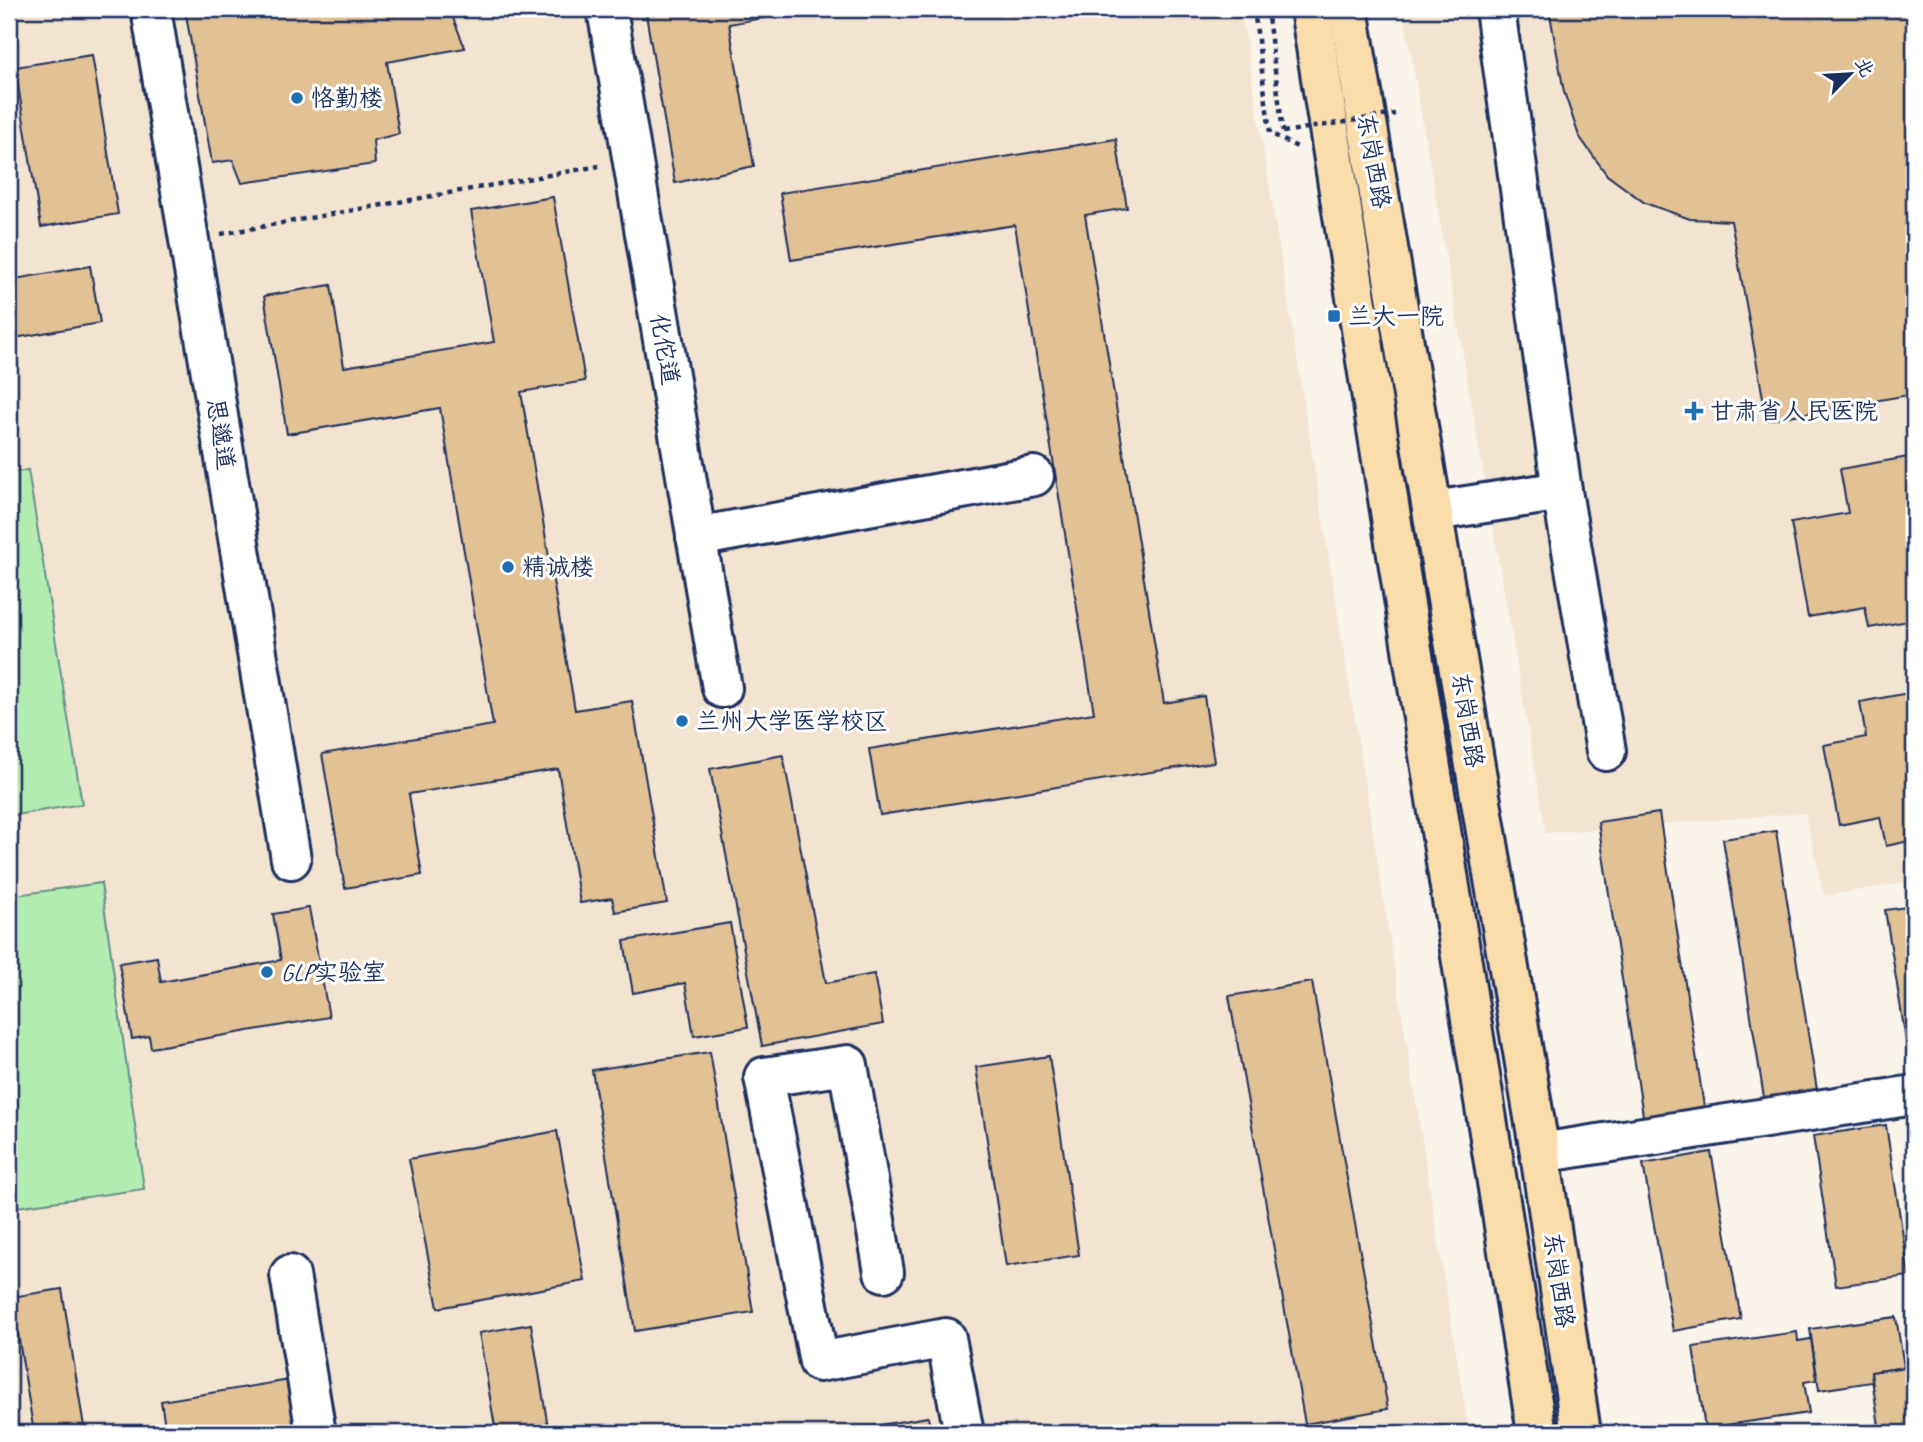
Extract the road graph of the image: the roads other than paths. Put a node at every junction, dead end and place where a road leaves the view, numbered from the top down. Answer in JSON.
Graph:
{"nodes":[{"id":1,"x":151,"y":9,"type":"edge"},
{"id":2,"x":607,"y":9,"type":"edge"},
{"id":3,"x":1310,"y":9,"type":"edge"},
{"id":4,"x":1348,"y":9,"type":"edge"},
{"id":5,"x":1495,"y":9,"type":"edge"},
{"id":6,"x":1034,"y":476,"type":"dead end"},
{"id":7,"x":1562,"y":491,"type":"junction"},
{"id":8,"x":1434,"y":511,"type":"junction"},
{"id":9,"x":696,"y":537,"type":"junction"},
{"id":10,"x":722,"y":688,"type":"dead end"},
{"id":11,"x":1606,"y":751,"type":"dead end"},
{"id":12,"x":291,"y":859,"type":"dead end"},
{"id":13,"x":1914,"y":1095,"type":"edge"},
{"id":14,"x":1540,"y":1153,"type":"junction"},
{"id":15,"x":884,"y":1272,"type":"dead end"},
{"id":16,"x":290,"y":1275,"type":"dead end"},
{"id":17,"x":316,"y":1433,"type":"edge"},
{"id":18,"x":964,"y":1433,"type":"edge"},
{"id":19,"x":1534,"y":1433,"type":"edge"},
{"id":20,"x":1581,"y":1433,"type":"edge"}],
"edges":[{"from":1,"to":12,"type":"street","name":"思邈道"},
{"from":2,"to":9,"type":"street","name":"化佗道"},
{"from":3,"to":19,"type":"main road","name":"东岗西路"},
{"from":4,"to":8,"type":"main road","name":"东岗西路"},
{"from":5,"to":7,"type":"street"},
{"from":6,"to":9,"type":"street"},
{"from":7,"to":8,"type":"street"},
{"from":7,"to":11,"type":"street"},
{"from":8,"to":14,"type":"main road","name":"东岗西路"},
{"from":9,"to":10,"type":"street","name":"化佗道"},
{"from":13,"to":14,"type":"street"},
{"from":14,"to":20,"type":"main road","name":"东岗西路"},
{"from":15,"to":18,"type":"street"},
{"from":16,"to":17,"type":"street"}]}
